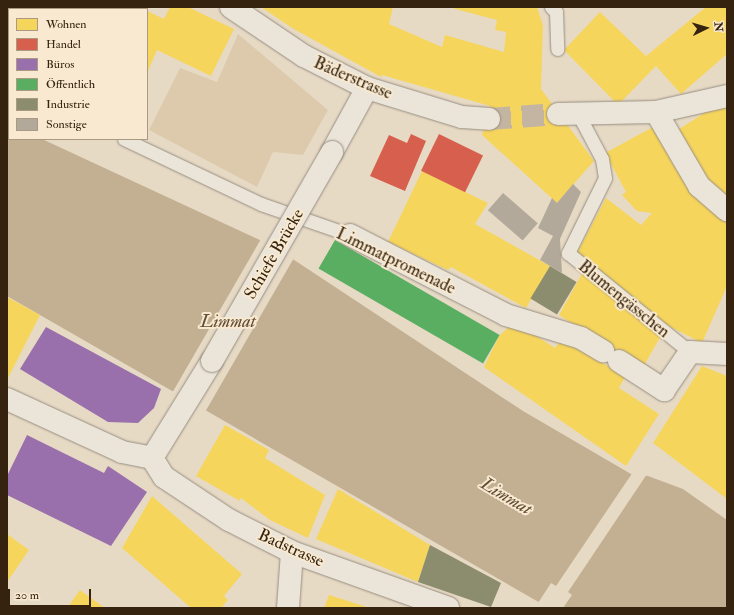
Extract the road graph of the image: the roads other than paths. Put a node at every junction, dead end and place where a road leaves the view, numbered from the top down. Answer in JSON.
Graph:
{"nodes":[{"id":1,"x":231,"y":7,"type":"edge"},
{"id":2,"x":551,"y":7,"type":"edge"},
{"id":3,"x":556,"y":49,"type":"dead end"},
{"id":4,"x":367,"y":88,"type":"junction"},
{"id":5,"x":727,"y":96,"type":"edge"},
{"id":6,"x":656,"y":112,"type":"junction"},
{"id":7,"x":568,"y":113,"type":"joint"},
{"id":8,"x":489,"y":119,"type":"tunnel mouth"},
{"id":9,"x":126,"y":140,"type":"edge"},
{"id":10,"x":727,"y":210,"type":"edge"},
{"id":11,"x":350,"y":235,"type":"joint"},
{"id":12,"x":690,"y":352,"type":"junction"},
{"id":13,"x":727,"y":354,"type":"edge"},
{"id":14,"x":7,"y":399,"type":"edge"},
{"id":15,"x":152,"y":458,"type":"junction"},
{"id":16,"x":292,"y":552,"type":"junction"},
{"id":17,"x":288,"y":608,"type":"edge"},
{"id":18,"x":448,"y":608,"type":"edge"}],
"edges":[{"from":1,"to":4,"type":"street","name":"Bäderstrasse"},
{"from":2,"to":3,"type":"lane"},
{"from":4,"to":8,"type":"street","name":"Bäderstrasse"},
{"from":4,"to":15,"type":"street","name":"Schiefe Brücke","bridge":true},
{"from":5,"to":6,"type":"street"},
{"from":6,"to":7,"type":"street"},
{"from":6,"to":10,"type":"street"},
{"from":7,"to":12,"type":"lane","name":"Blumengässchen"},
{"from":9,"to":11,"type":"lane","name":"Limmatpromenade"},
{"from":11,"to":12,"type":"street","name":"Limmatpromenade"},
{"from":12,"to":13,"type":"street"},
{"from":14,"to":15,"type":"street"},
{"from":15,"to":16,"type":"street","name":"Badstrasse"},
{"from":16,"to":17,"type":"street"},
{"from":16,"to":18,"type":"street","name":"Badstrasse"}]}
